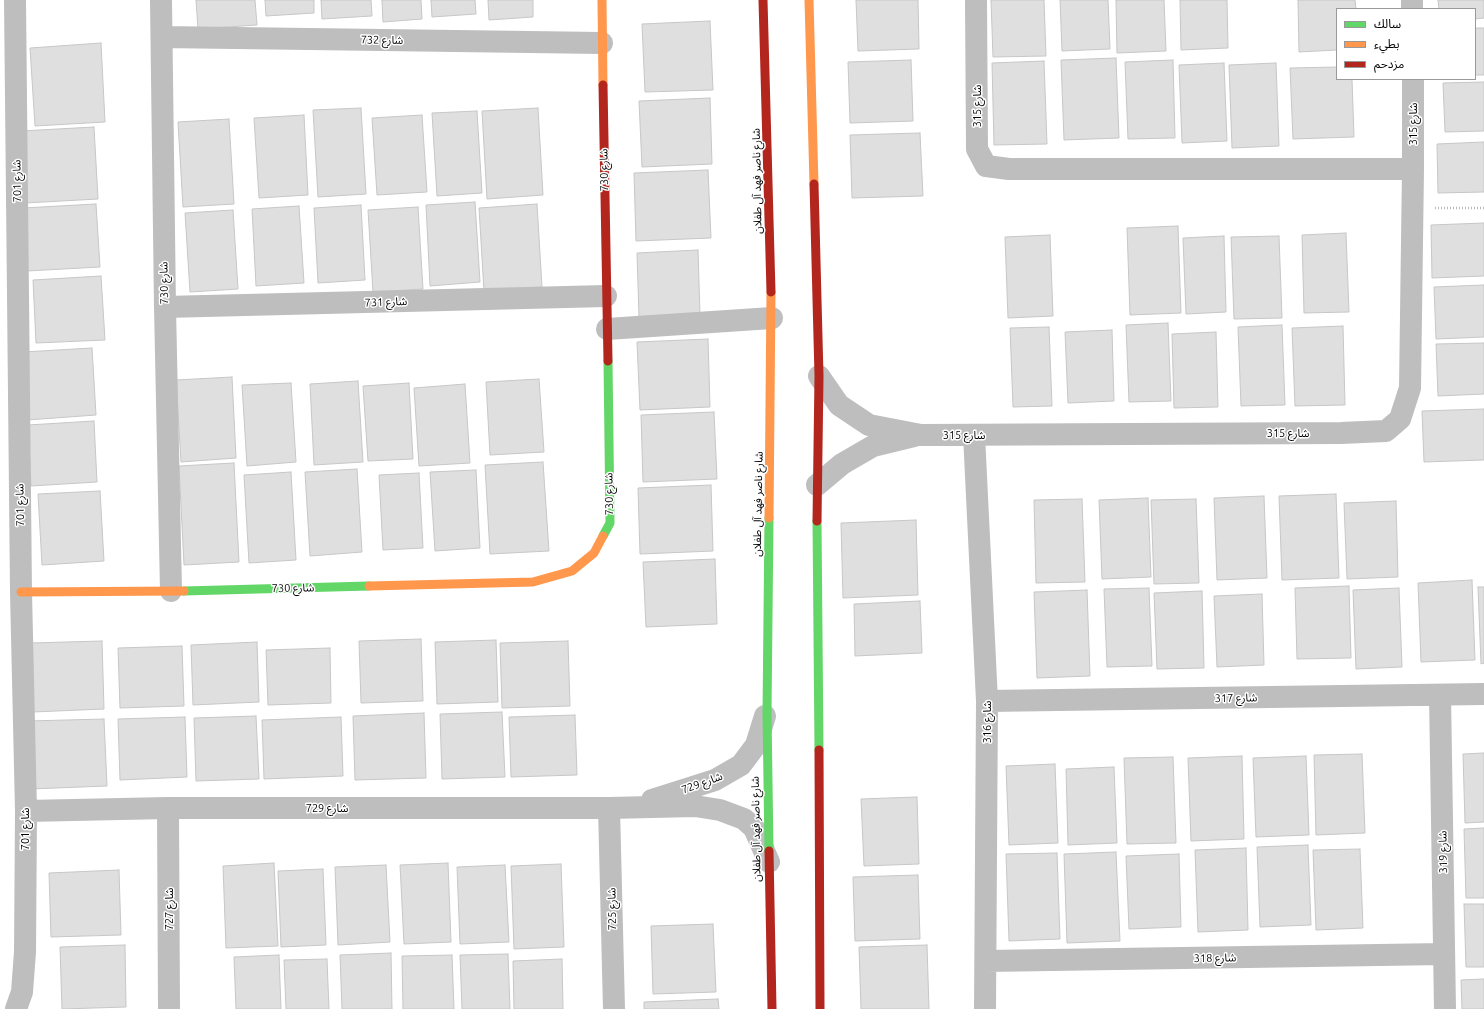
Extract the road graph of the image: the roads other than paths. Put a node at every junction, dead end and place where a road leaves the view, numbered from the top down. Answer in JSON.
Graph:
{"nodes":[{"id":1,"x":15,"y":0,"type":"edge"},
{"id":2,"x":161,"y":0,"type":"edge"},
{"id":3,"x":602,"y":0,"type":"edge"},
{"id":4,"x":763,"y":0,"type":"edge"},
{"id":5,"x":809,"y":0,"type":"edge"},
{"id":6,"x":976,"y":0,"type":"edge"},
{"id":7,"x":162,"y":37,"type":"junction"},
{"id":8,"x":602,"y":43,"type":"junction"},
{"id":9,"x":1413,"y":80,"type":"edge"},
{"id":10,"x":8,"y":133,"type":"edge"},
{"id":11,"x":1413,"y":169,"type":"junction"},
{"id":12,"x":606,"y":296,"type":"junction"},
{"id":13,"x":165,"y":307,"type":"junction"},
{"id":14,"x":772,"y":318,"type":"junction"},
{"id":15,"x":607,"y":329,"type":"junction"},
{"id":16,"x":818,"y":376,"type":"junction"},
{"id":17,"x":921,"y":435,"type":"junction"},
{"id":18,"x":974,"y":435,"type":"junction"},
{"id":19,"x":817,"y":486,"type":"junction"},
{"id":20,"x":171,"y":591,"type":"junction"},
{"id":21,"x":21,"y":592,"type":"junction"},
{"id":22,"x":1484,"y":694,"type":"edge"},
{"id":23,"x":1440,"y":695,"type":"junction"},
{"id":24,"x":988,"y":701,"type":"junction"},
{"id":25,"x":767,"y":713,"type":"junction"},
{"id":26,"x":168,"y":808,"type":"junction"},
{"id":27,"x":619,"y":808,"type":"junction"},
{"id":28,"x":26,"y":811,"type":"junction"},
{"id":29,"x":769,"y":862,"type":"junction"},
{"id":30,"x":1444,"y":954,"type":"junction"},
{"id":31,"x":986,"y":962,"type":"junction"},
{"id":32,"x":16,"y":1009,"type":"edge"},
{"id":33,"x":169,"y":1009,"type":"edge"},
{"id":34,"x":614,"y":1009,"type":"edge"},
{"id":35,"x":772,"y":1009,"type":"edge"},
{"id":36,"x":820,"y":1009,"type":"edge"},
{"id":37,"x":986,"y":1009,"type":"edge"},
{"id":38,"x":1445,"y":1009,"type":"edge"}],
"edges":[{"from":1,"to":10,"type":"street","name":"شارع 701"},
{"from":2,"to":7,"type":"street","name":"شارع 730"},
{"from":3,"to":8,"type":"street","name":"شارع 730"},
{"from":4,"to":14,"type":"street","name":"شارع ناصر فهد آل طفلان"},
{"from":5,"to":16,"type":"street"},
{"from":6,"to":11,"type":"street","name":"شارع 315"},
{"from":7,"to":8,"type":"street","name":"شارع 732"},
{"from":7,"to":13,"type":"street","name":"شارع 730"},
{"from":8,"to":12,"type":"street","name":"شارع 730"},
{"from":9,"to":11,"type":"street","name":"شارع 315"},
{"from":10,"to":21,"type":"street","name":"شارع 701"},
{"from":11,"to":18,"type":"street","name":"شارع 315"},
{"from":12,"to":13,"type":"street","name":"شارع 731"},
{"from":12,"to":15,"type":"street","name":"شارع 730"},
{"from":13,"to":20,"type":"street","name":"شارع 730"},
{"from":14,"to":15,"type":"street"},
{"from":14,"to":25,"type":"street","name":"شارع ناصر فهد آل طفلان"},
{"from":15,"to":20,"type":"street","name":"شارع 730"},
{"from":16,"to":17,"type":"street","name":"شارع 315"},
{"from":16,"to":19,"type":"street"},
{"from":17,"to":18,"type":"street","name":"شارع 315"},
{"from":17,"to":19,"type":"street","name":"شارع 315"},
{"from":18,"to":24,"type":"street","name":"شارع 316"},
{"from":19,"to":36,"type":"street"},
{"from":20,"to":21,"type":"street","name":"شارع 730"},
{"from":21,"to":28,"type":"street","name":"شارع 701"},
{"from":22,"to":23,"type":"street","name":"شارع 317"},
{"from":23,"to":24,"type":"street","name":"شارع 317"},
{"from":23,"to":30,"type":"street","name":"شارع 319"},
{"from":24,"to":31,"type":"street","name":"شارع 316"},
{"from":25,"to":27,"type":"street","name":"شارع 729"},
{"from":25,"to":29,"type":"street","name":"شارع ناصر فهد آل طفلان"},
{"from":26,"to":27,"type":"street","name":"شارع 729"},
{"from":26,"to":28,"type":"street","name":"شارع 729"},
{"from":26,"to":33,"type":"street","name":"شارع 727"},
{"from":27,"to":29,"type":"street","name":"شارع 729"},
{"from":27,"to":34,"type":"street","name":"شارع 725"},
{"from":28,"to":32,"type":"street","name":"شارع 701"},
{"from":29,"to":35,"type":"street","name":"شارع ناصر فهد آل طفلان"},
{"from":30,"to":31,"type":"street","name":"شارع 318"},
{"from":30,"to":38,"type":"street","name":"شارع 319"},
{"from":31,"to":37,"type":"street","name":"شارع 316"}]}
